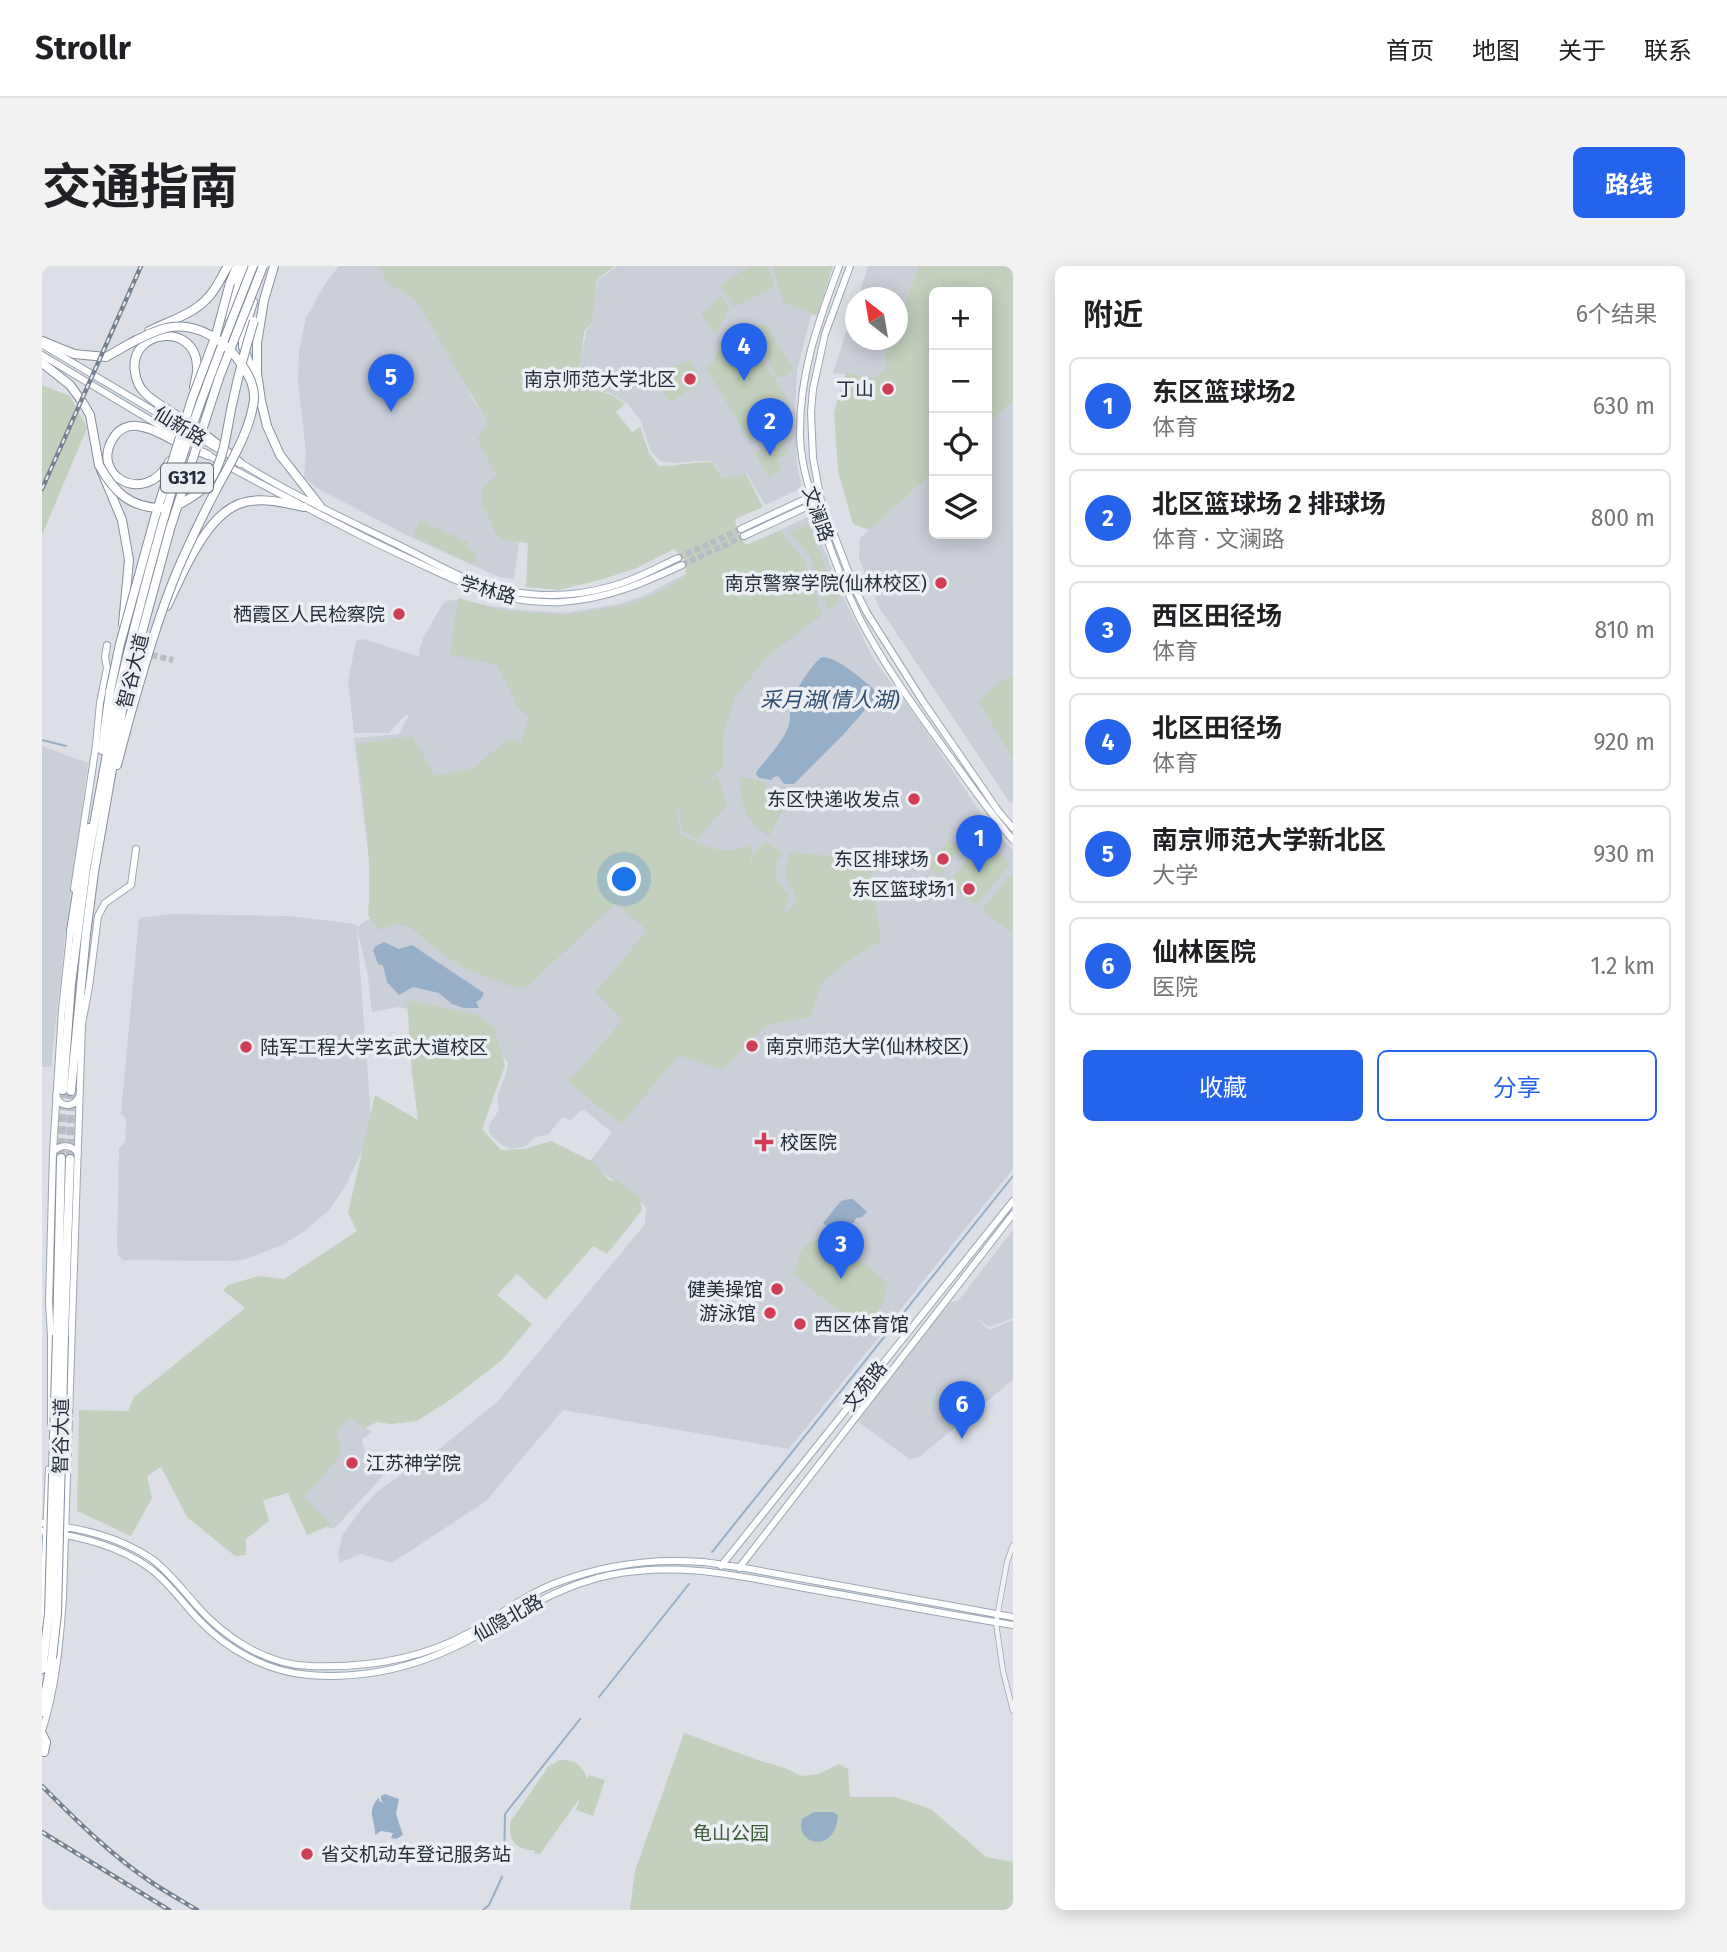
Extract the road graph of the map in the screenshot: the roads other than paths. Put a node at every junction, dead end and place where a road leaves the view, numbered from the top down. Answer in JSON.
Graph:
{"nodes":[{"id":1,"x":228,"y":266,"type":"edge"},
{"id":2,"x":237,"y":266,"type":"edge"},
{"id":3,"x":244,"y":266,"type":"edge"},
{"id":4,"x":253,"y":266,"type":"edge"},
{"id":5,"x":269,"y":266,"type":"edge"},
{"id":6,"x":839,"y":266,"type":"edge"},
{"id":7,"x":850,"y":266,"type":"edge"},
{"id":8,"x":216,"y":335,"type":"junction"},
{"id":9,"x":131,"y":342,"type":"junction"},
{"id":10,"x":42,"y":343,"type":"edge"},
{"id":11,"x":42,"y":355,"type":"edge"},
{"id":12,"x":42,"y":363,"type":"edge"},
{"id":13,"x":252,"y":382,"type":"junction"},
{"id":14,"x":192,"y":400,"type":"junction"},
{"id":15,"x":178,"y":443,"type":"junction"},
{"id":16,"x":208,"y":454,"type":"junction"},
{"id":17,"x":240,"y":463,"type":"junction"},
{"id":18,"x":99,"y":465,"type":"junction"},
{"id":19,"x":811,"y":496,"type":"junction"},
{"id":20,"x":820,"y":497,"type":"junction"},
{"id":21,"x":814,"y":503,"type":"junction"},
{"id":22,"x":320,"y":506,"type":"junction"},
{"id":23,"x":304,"y":507,"type":"junction"},
{"id":24,"x":678,"y":558,"type":"tunnel mouth"},
{"id":25,"x":682,"y":565,"type":"tunnel mouth"},
{"id":26,"x":161,"y":618,"type":"junction"},
{"id":27,"x":120,"y":644,"type":"junction"},
{"id":28,"x":107,"y":645,"type":"dead end"},
{"id":29,"x":118,"y":693,"type":"junction"},
{"id":30,"x":98,"y":798,"type":"junction"},
{"id":31,"x":103,"y":822,"type":"junction"},
{"id":32,"x":1013,"y":828,"type":"edge"},
{"id":33,"x":1013,"y":840,"type":"edge"},
{"id":34,"x":136,"y":849,"type":"dead end"},
{"id":35,"x":71,"y":932,"type":"junction"},
{"id":36,"x":82,"y":1024,"type":"junction"},
{"id":37,"x":67,"y":1092,"type":"junction"},
{"id":38,"x":52,"y":1152,"type":"junction"},
{"id":39,"x":78,"y":1153,"type":"junction"},
{"id":40,"x":65,"y":1158,"type":"tunnel mouth"},
{"id":41,"x":1013,"y":1201,"type":"edge"},
{"id":42,"x":1013,"y":1214,"type":"edge"},
{"id":43,"x":843,"y":1414,"type":"junction"},
{"id":44,"x":851,"y":1421,"type":"junction"},
{"id":45,"x":48,"y":1495,"type":"junction"},
{"id":46,"x":42,"y":1504,"type":"edge"},
{"id":47,"x":44,"y":1523,"type":"edge"},
{"id":48,"x":66,"y":1526,"type":"junction"},
{"id":49,"x":44,"y":1532,"type":"edge"},
{"id":50,"x":66,"y":1535,"type":"junction"},
{"id":51,"x":1013,"y":1545,"type":"edge"},
{"id":52,"x":44,"y":1553,"type":"edge"},
{"id":53,"x":722,"y":1565,"type":"junction"},
{"id":54,"x":739,"y":1567,"type":"junction"},
{"id":55,"x":718,"y":1573,"type":"junction"},
{"id":56,"x":733,"y":1575,"type":"junction"},
{"id":57,"x":1013,"y":1617,"type":"edge"},
{"id":58,"x":996,"y":1619,"type":"junction"},
{"id":59,"x":42,"y":1624,"type":"edge"},
{"id":60,"x":1013,"y":1625,"type":"edge"},
{"id":61,"x":48,"y":1657,"type":"junction"},
{"id":62,"x":42,"y":1668,"type":"edge"},
{"id":63,"x":1013,"y":1711,"type":"edge"},
{"id":64,"x":42,"y":1712,"type":"edge"},
{"id":65,"x":42,"y":1732,"type":"edge"},
{"id":66,"x":42,"y":1743,"type":"edge"}],
"edges":[{"from":1,"to":9,"type":"highway","bridge":true},
{"from":2,"to":8,"type":"highway","bridge":true},
{"from":3,"to":8,"type":"highway","bridge":true},
{"from":4,"to":29,"type":"highway","name":"智谷大道","number":"G312","bridge":true},
{"from":5,"to":13,"type":"highway","bridge":true},
{"from":5,"to":18,"type":"highway","bridge":true},
{"from":5,"to":22,"type":"highway"},
{"from":5,"to":29,"type":"highway","name":"智谷大道","number":"G312","bridge":true},
{"from":6,"to":19,"type":"main road","name":"文澜路"},
{"from":7,"to":20,"type":"main road","name":"文澜路"},
{"from":8,"to":14,"type":"highway","bridge":true},
{"from":9,"to":10,"type":"highway"},
{"from":9,"to":13,"type":"highway","bridge":true},
{"from":10,"to":17,"type":"main road","name":"仙新路"},
{"from":11,"to":16,"type":"main road","name":"仙新路"},
{"from":12,"to":18,"type":"highway"},
{"from":13,"to":26,"type":"highway","bridge":true},
{"from":14,"to":15,"type":"highway","bridge":true},
{"from":14,"to":17,"type":"highway","bridge":true},
{"from":15,"to":16,"type":"highway","bridge":true},
{"from":15,"to":27,"type":"highway","bridge":true},
{"from":16,"to":23,"type":"main road","name":"仙新路"},
{"from":17,"to":22,"type":"main road","name":"仙新路"},
{"from":18,"to":27,"type":"highway","bridge":true},
{"from":19,"to":20,"type":"main road"},
{"from":19,"to":21,"type":"main road","name":"文澜路"},
{"from":19,"to":21,"type":"main road"},
{"from":20,"to":21,"type":"main road"},
{"from":20,"to":32,"type":"main road","name":"文澜路"},
{"from":21,"to":33,"type":"main road","name":"文澜路"},
{"from":22,"to":24,"type":"main road","name":"学林路"},
{"from":23,"to":25,"type":"main road","name":"学林路"},
{"from":23,"to":26,"type":"highway","bridge":true},
{"from":26,"to":31,"type":"highway","bridge":true},
{"from":27,"to":29,"type":"highway","bridge":true},
{"from":28,"to":35,"type":"main road"},
{"from":29,"to":30,"type":"highway"},
{"from":29,"to":31,"type":"highway","name":"智谷大道","number":"G312"},
{"from":30,"to":35,"type":"highway"},
{"from":30,"to":37,"type":"highway"},
{"from":31,"to":36,"type":"highway"},
{"from":31,"to":37,"type":"highway","name":"智谷大道","number":"G312"},
{"from":34,"to":36,"type":"main road"},
{"from":35,"to":37,"type":"main road"},
{"from":36,"to":37,"type":"main road"},
{"from":37,"to":38,"type":"main road"},
{"from":37,"to":39,"type":"main road"},
{"from":38,"to":39,"type":"main road"},
{"from":38,"to":45,"type":"main road"},
{"from":39,"to":48,"type":"main road"},
{"from":40,"to":61,"type":"highway","name":"智谷大道","bridge":true},
{"from":41,"to":43,"type":"main road","name":"文苑路"},
{"from":42,"to":44,"type":"main road","name":"文苑路"},
{"from":43,"to":44,"type":"street"},
{"from":43,"to":53,"type":"main road","name":"文苑路"},
{"from":44,"to":54,"type":"main road","name":"文苑路"},
{"from":45,"to":46,"type":"main road"},
{"from":45,"to":47,"type":"main road"},
{"from":47,"to":48,"type":"main road","name":"仙隐北路"},
{"from":47,"to":49,"type":"main road"},
{"from":48,"to":50,"type":"main road"},
{"from":48,"to":53,"type":"main road","name":"仙隐北路"},
{"from":49,"to":50,"type":"main road","name":"仙隐北路"},
{"from":49,"to":52,"type":"main road"},
{"from":50,"to":55,"type":"main road","name":"仙隐北路"},
{"from":50,"to":65,"type":"main road"},
{"from":51,"to":58,"type":"street"},
{"from":52,"to":59,"type":"main road"},
{"from":53,"to":54,"type":"main road","name":"仙隐北路"},
{"from":53,"to":55,"type":"main road","name":"文苑路"},
{"from":54,"to":56,"type":"main road","name":"文苑路"},
{"from":54,"to":58,"type":"main road","name":"仙隐北路"},
{"from":55,"to":56,"type":"main road","name":"仙隐北路"},
{"from":56,"to":58,"type":"main road","name":"仙隐北路"},
{"from":57,"to":58,"type":"main road","name":"仙隐北路"},
{"from":58,"to":60,"type":"main road","name":"仙隐北路"},
{"from":58,"to":63,"type":"street"},
{"from":61,"to":62,"type":"highway","name":"智谷大道"},
{"from":61,"to":64,"type":"highway","name":"智谷大道"},
{"from":65,"to":66,"type":"highway"}]}
